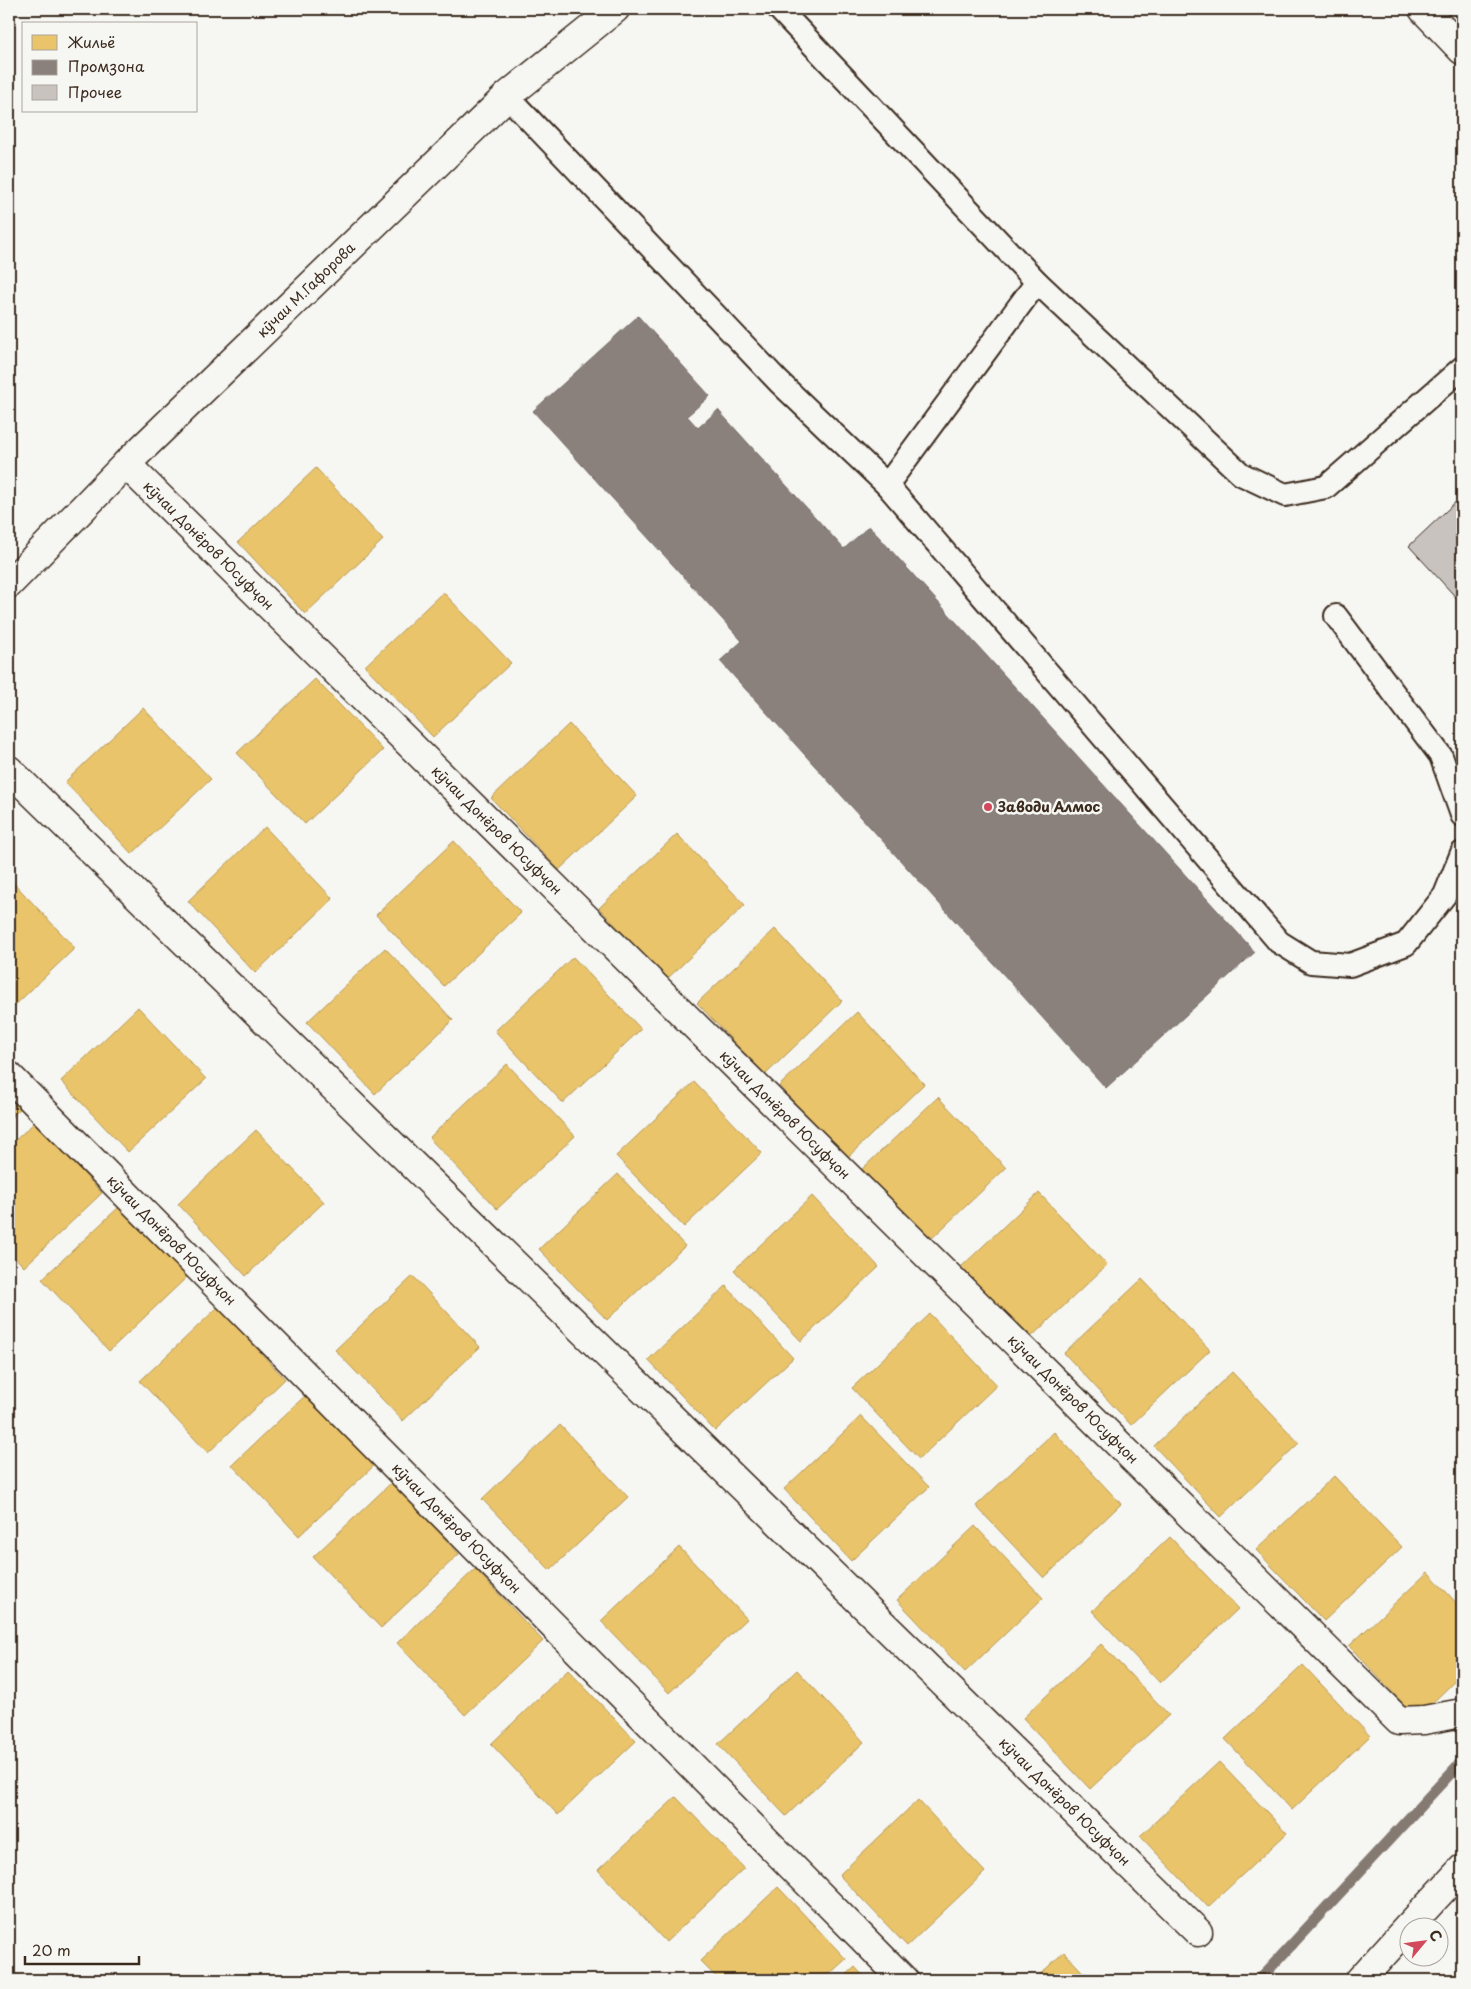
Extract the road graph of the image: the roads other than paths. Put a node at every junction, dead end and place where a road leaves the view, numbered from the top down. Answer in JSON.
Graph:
{"nodes":[{"id":1,"x":615,"y":9,"type":"edge"},
{"id":2,"x":779,"y":9,"type":"edge"},
{"id":3,"x":1424,"y":9,"type":"edge"},
{"id":4,"x":1462,"y":50,"type":"edge"},
{"id":5,"x":507,"y":96,"type":"junction"},
{"id":6,"x":1037,"y":282,"type":"junction"},
{"id":7,"x":1462,"y":368,"type":"edge"},
{"id":8,"x":126,"y":464,"type":"junction"},
{"id":9,"x":887,"y":485,"type":"junction"},
{"id":10,"x":9,"y":584,"type":"edge"},
{"id":11,"x":1336,"y":616,"type":"dead end"},
{"id":12,"x":9,"y":770,"type":"edge"},
{"id":13,"x":1462,"y":815,"type":"edge"},
{"id":14,"x":1462,"y":853,"type":"edge"},
{"id":15,"x":9,"y":1076,"type":"edge"},
{"id":16,"x":1462,"y":1713,"type":"edge"},
{"id":17,"x":1462,"y":1869,"type":"edge"},
{"id":18,"x":1419,"y":1916,"type":"edge"},
{"id":19,"x":1198,"y":1932,"type":"dead end"},
{"id":20,"x":1398,"y":1939,"type":"edge"},
{"id":21,"x":904,"y":1980,"type":"edge"},
{"id":22,"x":1360,"y":1980,"type":"edge"}],
"edges":[{"from":1,"to":5,"type":"street","name":"кӯчаи М.Гафорова"},
{"from":2,"to":6,"type":"lane"},
{"from":3,"to":4,"type":"street"},
{"from":5,"to":8,"type":"street","name":"кӯчаи М.Гафорова"},
{"from":5,"to":9,"type":"lane"},
{"from":6,"to":7,"type":"lane"},
{"from":6,"to":9,"type":"lane"},
{"from":8,"to":10,"type":"street","name":"кӯчаи М.Гафорова"},
{"from":8,"to":16,"type":"street","name":"кӯчаи Донёров Юсуфҷон"},
{"from":9,"to":14,"type":"lane"},
{"from":11,"to":13,"type":"lane"},
{"from":12,"to":19,"type":"street","name":"кӯчаи Донёров Юсуфҷон"},
{"from":15,"to":21,"type":"street","name":"кӯчаи Донёров Юсуфҷон"},
{"from":17,"to":18,"type":"street"},
{"from":20,"to":22,"type":"street"}]}
